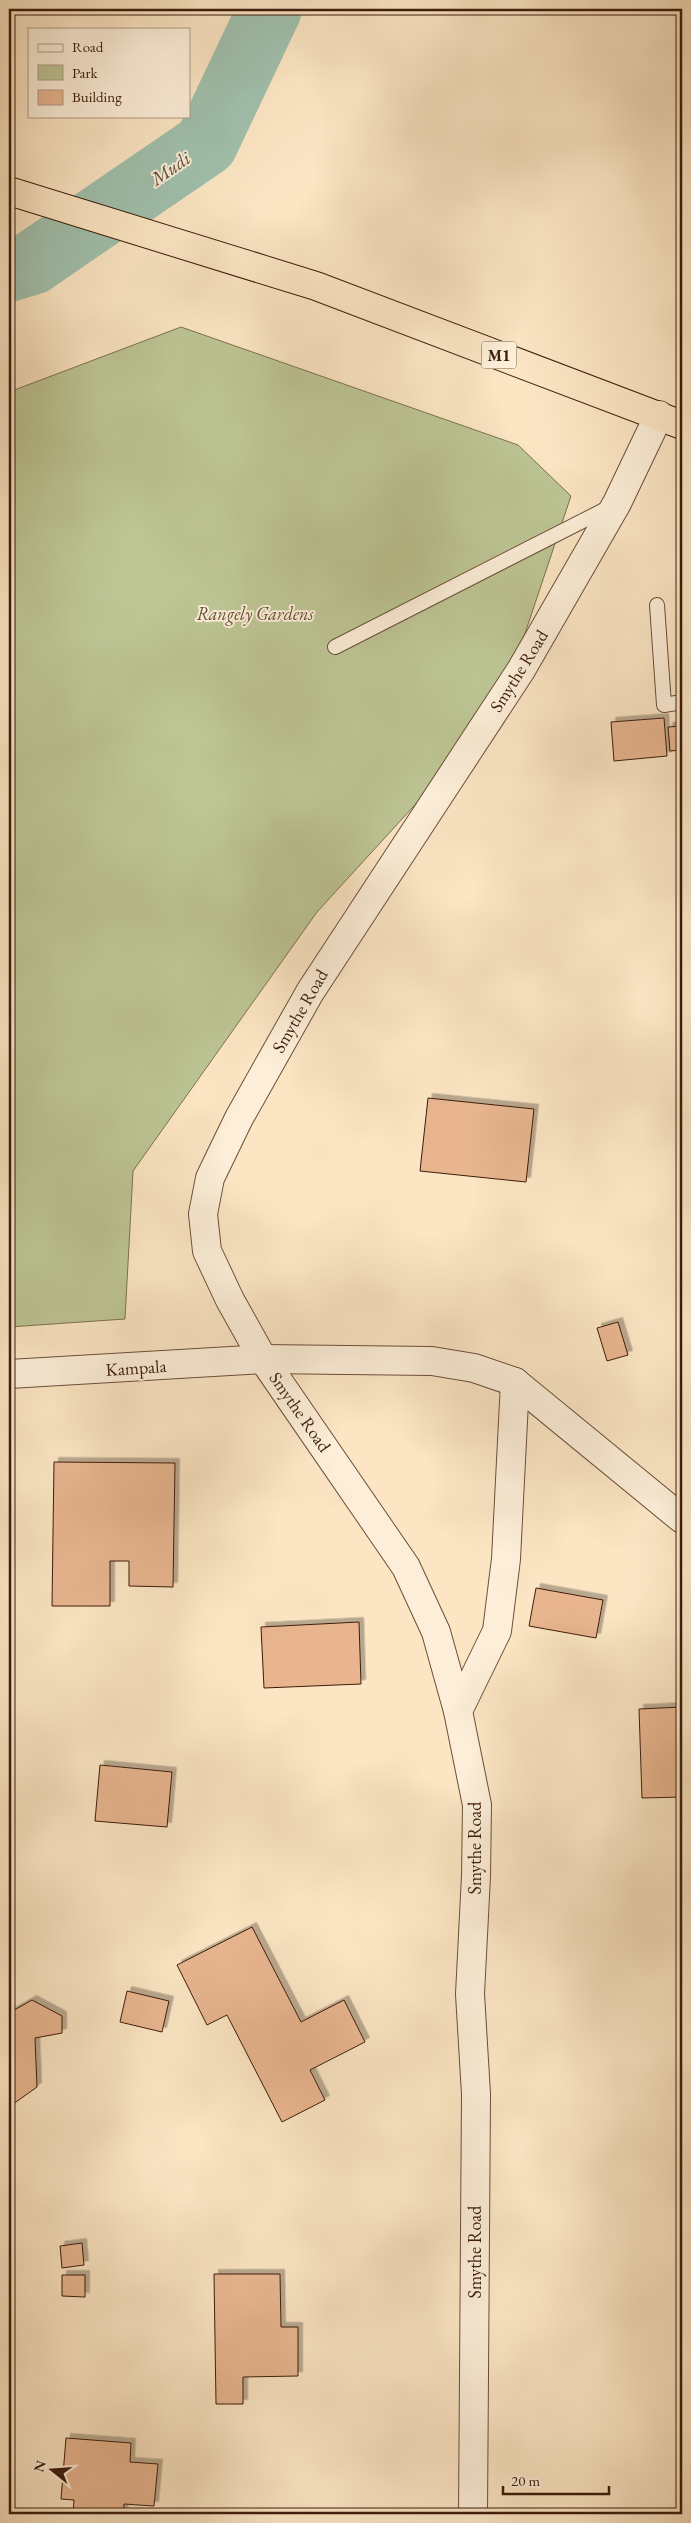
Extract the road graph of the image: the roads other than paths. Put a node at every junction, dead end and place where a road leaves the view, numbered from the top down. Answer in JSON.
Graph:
{"nodes":[{"id":1,"x":9,"y":190,"type":"edge"},
{"id":2,"x":671,"y":420,"type":"edge"},
{"id":3,"x":617,"y":503,"type":"junction"},
{"id":4,"x":657,"y":605,"type":"dead end"},
{"id":5,"x":335,"y":647,"type":"dead end"},
{"id":6,"x":682,"y":702,"type":"edge"},
{"id":7,"x":263,"y":1359,"type":"junction"},
{"id":8,"x":9,"y":1374,"type":"edge"},
{"id":9,"x":515,"y":1382,"type":"junction"},
{"id":10,"x":682,"y":1519,"type":"edge"},
{"id":11,"x":458,"y":1711,"type":"junction"},
{"id":12,"x":473,"y":2514,"type":"edge"}],
"edges":[{"from":1,"to":2,"type":"highway","number":"M1"},
{"from":2,"to":3,"type":"street","name":"Smythe Road"},
{"from":3,"to":5,"type":"lane"},
{"from":3,"to":7,"type":"street","name":"Smythe Road"},
{"from":4,"to":6,"type":"lane"},
{"from":7,"to":8,"type":"street","name":"Kampala"},
{"from":7,"to":9,"type":"street","name":"Kampala"},
{"from":7,"to":11,"type":"street","name":"Smythe Road"},
{"from":9,"to":10,"type":"street"},
{"from":9,"to":11,"type":"street"},
{"from":11,"to":12,"type":"street","name":"Smythe Road"}]}
